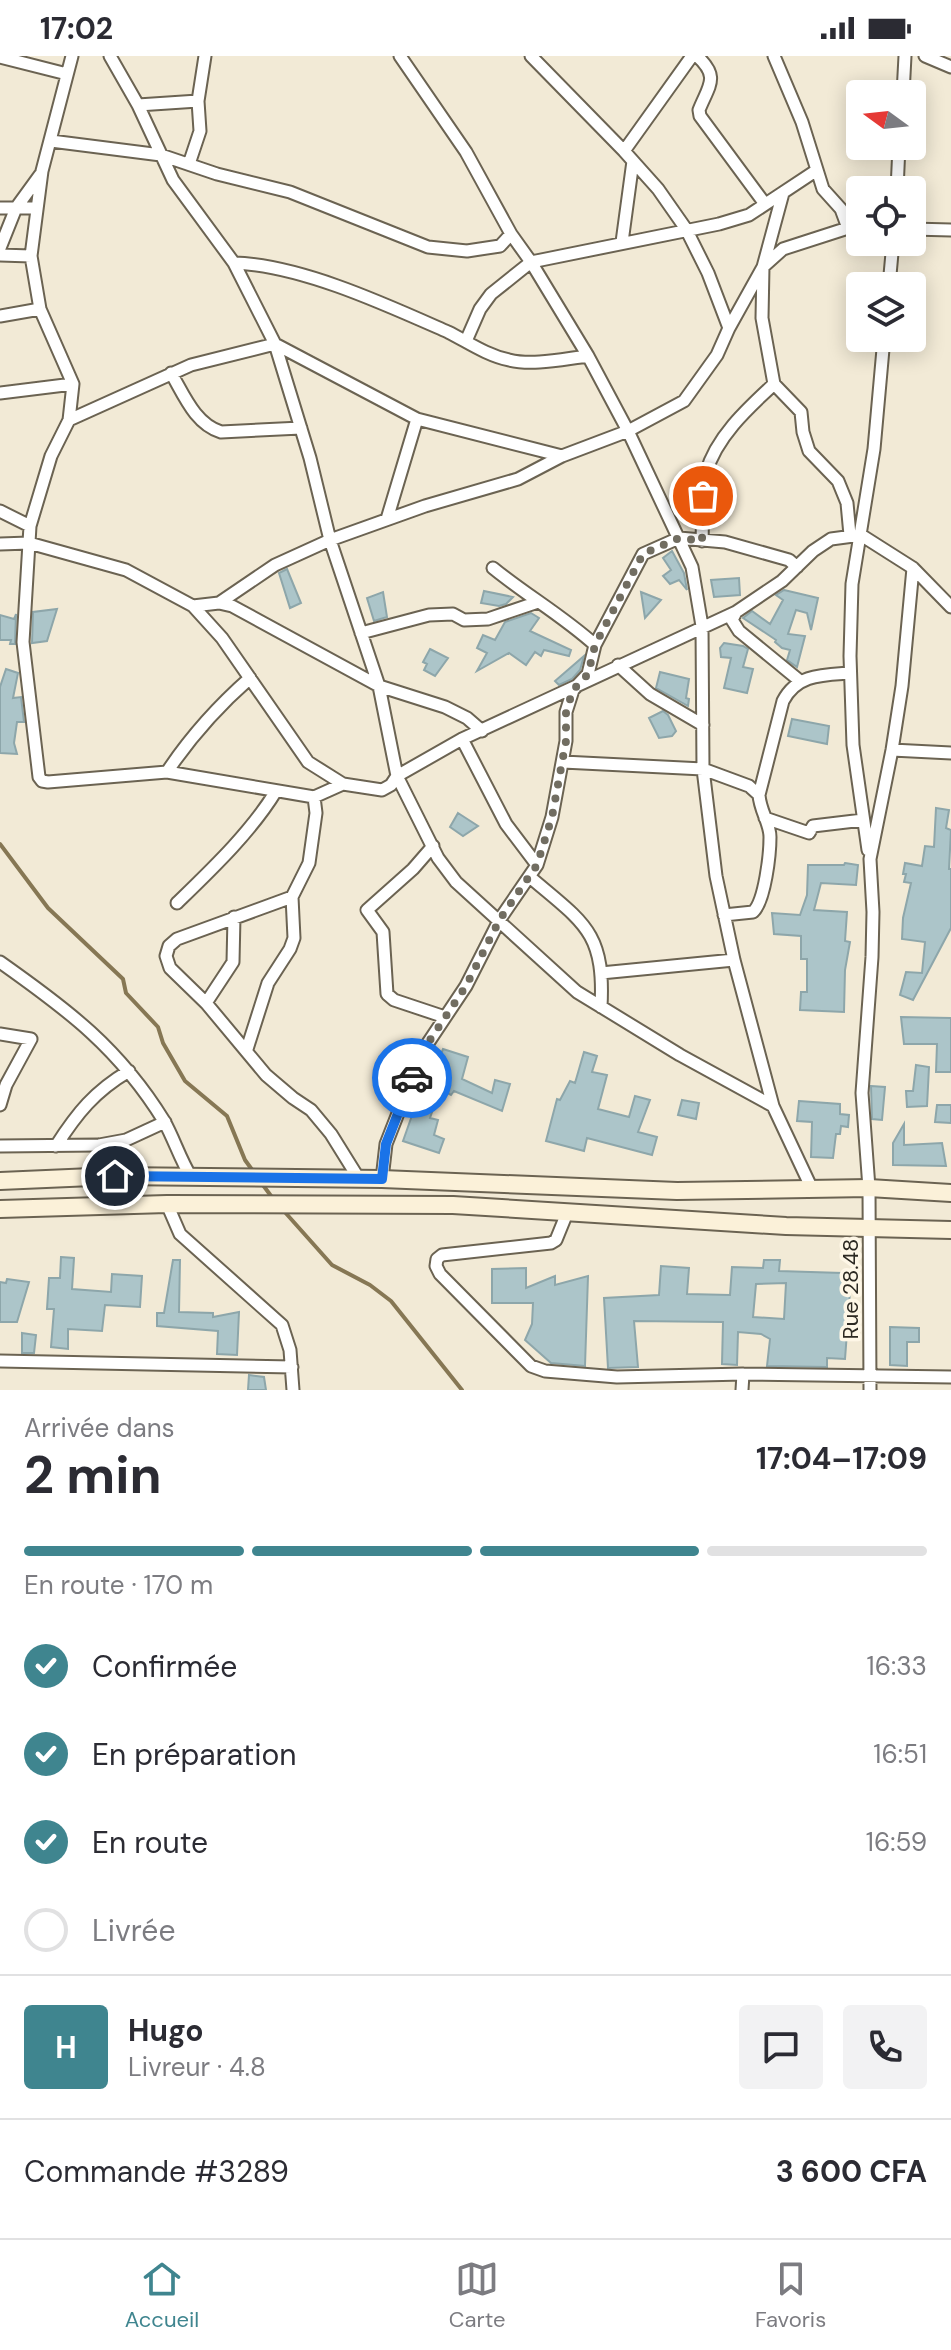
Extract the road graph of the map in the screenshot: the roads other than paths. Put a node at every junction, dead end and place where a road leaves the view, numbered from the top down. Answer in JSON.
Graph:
{"nodes":[{"id":1,"x":72,"y":56,"type":"edge"},
{"id":2,"x":110,"y":56,"type":"edge"},
{"id":3,"x":205,"y":56,"type":"edge"},
{"id":4,"x":400,"y":56,"type":"edge"},
{"id":5,"x":531,"y":56,"type":"edge"},
{"id":6,"x":695,"y":56,"type":"edge"},
{"id":7,"x":774,"y":56,"type":"edge"},
{"id":8,"x":905,"y":56,"type":"edge"},
{"id":9,"x":925,"y":56,"type":"edge"},
{"id":10,"x":0,"y":57,"type":"edge"},
{"id":11,"x":951,"y":67,"type":"edge"},
{"id":12,"x":67,"y":74,"type":"junction"},
{"id":13,"x":904,"y":80,"type":"edge"},
{"id":14,"x":198,"y":101,"type":"junction"},
{"id":15,"x":138,"y":105,"type":"junction"},
{"id":16,"x":51,"y":141,"type":"junction"},
{"id":17,"x":624,"y":151,"type":"junction"},
{"id":18,"x":161,"y":155,"type":"junction"},
{"id":19,"x":633,"y":161,"type":"junction"},
{"id":20,"x":189,"y":164,"type":"junction"},
{"id":21,"x":817,"y":170,"type":"junction"},
{"id":22,"x":42,"y":171,"type":"junction"},
{"id":23,"x":783,"y":193,"type":"junction"},
{"id":24,"x":765,"y":204,"type":"junction"},
{"id":25,"x":0,"y":208,"type":"edge"},
{"id":26,"x":16,"y":208,"type":"junction"},
{"id":27,"x":37,"y":208,"type":"junction"},
{"id":28,"x":846,"y":216,"type":"edge"},
{"id":29,"x":686,"y":229,"type":"junction"},
{"id":30,"x":926,"y":229,"type":"edge"},
{"id":31,"x":846,"y":230,"type":"edge"},
{"id":32,"x":951,"y":230,"type":"edge"},
{"id":33,"x":511,"y":234,"type":"junction"},
{"id":34,"x":622,"y":242,"type":"junction"},
{"id":35,"x":0,"y":248,"type":"edge"},
{"id":36,"x":0,"y":255,"type":"edge"},
{"id":37,"x":31,"y":256,"type":"junction"},
{"id":38,"x":531,"y":262,"type":"junction"},
{"id":39,"x":234,"y":263,"type":"junction"},
{"id":40,"x":763,"y":267,"type":"junction"},
{"id":41,"x":40,"y":309,"type":"junction"},
{"id":42,"x":0,"y":316,"type":"edge"},
{"id":43,"x":729,"y":328,"type":"junction"},
{"id":44,"x":466,"y":341,"type":"junction"},
{"id":45,"x":275,"y":344,"type":"junction"},
{"id":46,"x":883,"y":352,"type":"edge"},
{"id":47,"x":588,"y":356,"type":"junction"},
{"id":48,"x":171,"y":373,"type":"junction"},
{"id":49,"x":73,"y":384,"type":"junction"},
{"id":50,"x":774,"y":384,"type":"junction"},
{"id":51,"x":0,"y":393,"type":"edge"},
{"id":52,"x":417,"y":419,"type":"junction"},
{"id":53,"x":69,"y":420,"type":"junction"},
{"id":54,"x":301,"y":428,"type":"junction"},
{"id":55,"x":628,"y":431,"type":"junction"},
{"id":56,"x":562,"y":456,"type":"junction"},
{"id":57,"x":0,"y":511,"type":"edge"},
{"id":58,"x":387,"y":519,"type":"junction"},
{"id":59,"x":30,"y":526,"type":"junction"},
{"id":60,"x":856,"y":535,"type":"junction"},
{"id":61,"x":679,"y":538,"type":"junction"},
{"id":62,"x":330,"y":540,"type":"junction"},
{"id":63,"x":702,"y":541,"type":"junction"},
{"id":64,"x":29,"y":543,"type":"junction"},
{"id":65,"x":0,"y":544,"type":"edge"},
{"id":66,"x":797,"y":567,"type":"junction"},
{"id":67,"x":493,"y":568,"type":"dead end"},
{"id":68,"x":913,"y":568,"type":"junction"},
{"id":69,"x":538,"y":602,"type":"junction"},
{"id":70,"x":219,"y":603,"type":"junction"},
{"id":71,"x":193,"y":606,"type":"junction"},
{"id":72,"x":951,"y":607,"type":"edge"},
{"id":73,"x":736,"y":612,"type":"junction"},
{"id":74,"x":702,"y":626,"type":"junction"},
{"id":75,"x":361,"y":633,"type":"junction"},
{"id":76,"x":595,"y":645,"type":"junction"},
{"id":77,"x":618,"y":665,"type":"junction"},
{"id":78,"x":850,"y":673,"type":"junction"},
{"id":79,"x":250,"y":678,"type":"junction"},
{"id":80,"x":800,"y":681,"type":"junction"},
{"id":81,"x":379,"y":686,"type":"junction"},
{"id":82,"x":573,"y":690,"type":"junction"},
{"id":83,"x":703,"y":725,"type":"junction"},
{"id":84,"x":482,"y":731,"type":"junction"},
{"id":85,"x":462,"y":739,"type":"junction"},
{"id":86,"x":892,"y":750,"type":"junction"},
{"id":87,"x":951,"y":753,"type":"edge"},
{"id":88,"x":563,"y":762,"type":"junction"},
{"id":89,"x":703,"y":769,"type":"junction"},
{"id":90,"x":167,"y":772,"type":"junction"},
{"id":91,"x":397,"y":776,"type":"junction"},
{"id":92,"x":343,"y":784,"type":"junction"},
{"id":93,"x":276,"y":791,"type":"junction"},
{"id":94,"x":759,"y":795,"type":"junction"},
{"id":95,"x":314,"y":797,"type":"junction"},
{"id":96,"x":765,"y":818,"type":"junction"},
{"id":97,"x":863,"y":820,"type":"junction"},
{"id":98,"x":433,"y":846,"type":"junction"},
{"id":99,"x":870,"y":859,"type":"junction"},
{"id":100,"x":537,"y":865,"type":"junction"},
{"id":101,"x":531,"y":878,"type":"junction"},
{"id":102,"x":292,"y":897,"type":"junction"},
{"id":103,"x":177,"y":903,"type":"dead end"},
{"id":104,"x":724,"y":915,"type":"junction"},
{"id":105,"x":234,"y":917,"type":"junction"},
{"id":106,"x":500,"y":919,"type":"junction"},
{"id":107,"x":734,"y":960,"type":"junction"},
{"id":108,"x":0,"y":962,"type":"edge"},
{"id":109,"x":601,"y":973,"type":"junction"},
{"id":110,"x":206,"y":1003,"type":"junction"},
{"id":111,"x":601,"y":1007,"type":"junction"},
{"id":112,"x":445,"y":1017,"type":"junction"},
{"id":113,"x":0,"y":1034,"type":"edge"},
{"id":114,"x":247,"y":1049,"type":"junction"},
{"id":115,"x":129,"y":1071,"type":"junction"},
{"id":116,"x":0,"y":1105,"type":"edge"},
{"id":117,"x":773,"y":1106,"type":"junction"},
{"id":118,"x":165,"y":1122,"type":"junction"},
{"id":119,"x":0,"y":1146,"type":"edge"},
{"id":120,"x":56,"y":1146,"type":"junction"},
{"id":121,"x":191,"y":1177,"type":"junction"},
{"id":122,"x":359,"y":1179,"type":"junction"},
{"id":123,"x":382,"y":1179,"type":"junction"},
{"id":124,"x":0,"y":1181,"type":"edge"},
{"id":125,"x":869,"y":1188,"type":"junction"},
{"id":126,"x":812,"y":1189,"type":"junction"},
{"id":127,"x":951,"y":1193,"type":"edge"},
{"id":128,"x":167,"y":1204,"type":"junction"},
{"id":129,"x":0,"y":1209,"type":"edge"},
{"id":130,"x":567,"y":1213,"type":"junction"},
{"id":131,"x":870,"y":1229,"type":"junction"},
{"id":132,"x":951,"y":1230,"type":"edge"},
{"id":133,"x":0,"y":1361,"type":"edge"},
{"id":134,"x":292,"y":1367,"type":"junction"},
{"id":135,"x":743,"y":1374,"type":"junction"},
{"id":136,"x":871,"y":1376,"type":"junction"},
{"id":137,"x":951,"y":1377,"type":"edge"},
{"id":138,"x":293,"y":1390,"type":"edge"},
{"id":139,"x":742,"y":1390,"type":"edge"},
{"id":140,"x":870,"y":1390,"type":"edge"}],
"edges":[{"from":1,"to":12,"type":"street"},
{"from":2,"to":15,"type":"street"},
{"from":3,"to":14,"type":"street"},
{"from":4,"to":33,"type":"street"},
{"from":5,"to":17,"type":"street"},
{"from":6,"to":17,"type":"street"},
{"from":6,"to":24,"type":"street"},
{"from":7,"to":21,"type":"street"},
{"from":8,"to":13,"type":"street"},
{"from":9,"to":11,"type":"street"},
{"from":10,"to":12,"type":"street"},
{"from":12,"to":16,"type":"street"},
{"from":14,"to":15,"type":"street"},
{"from":14,"to":20,"type":"street"},
{"from":15,"to":18,"type":"street"},
{"from":16,"to":18,"type":"street"},
{"from":16,"to":22,"type":"street"},
{"from":17,"to":19,"type":"street"},
{"from":18,"to":20,"type":"street"},
{"from":18,"to":39,"type":"street"},
{"from":19,"to":29,"type":"street"},
{"from":19,"to":34,"type":"street"},
{"from":20,"to":33,"type":"street"},
{"from":21,"to":23,"type":"street"},
{"from":21,"to":28,"type":"street"},
{"from":22,"to":26,"type":"street"},
{"from":22,"to":27,"type":"street"},
{"from":23,"to":24,"type":"street"},
{"from":23,"to":40,"type":"street"},
{"from":24,"to":29,"type":"street"},
{"from":25,"to":26,"type":"street"},
{"from":26,"to":27,"type":"street"},
{"from":26,"to":35,"type":"street"},
{"from":27,"to":37,"type":"street"},
{"from":29,"to":34,"type":"street"},
{"from":29,"to":43,"type":"street"},
{"from":30,"to":32,"type":"street"},
{"from":31,"to":40,"type":"street"},
{"from":33,"to":38,"type":"street"},
{"from":34,"to":38,"type":"street"},
{"from":36,"to":37,"type":"street"},
{"from":37,"to":41,"type":"street"},
{"from":38,"to":44,"type":"street"},
{"from":38,"to":47,"type":"street"},
{"from":39,"to":44,"type":"street"},
{"from":39,"to":45,"type":"street"},
{"from":40,"to":43,"type":"street"},
{"from":40,"to":50,"type":"street"},
{"from":41,"to":42,"type":"street"},
{"from":41,"to":49,"type":"street"},
{"from":43,"to":55,"type":"street"},
{"from":44,"to":47,"type":"street"},
{"from":45,"to":48,"type":"street"},
{"from":45,"to":52,"type":"street"},
{"from":45,"to":54,"type":"street"},
{"from":46,"to":60,"type":"street"},
{"from":47,"to":55,"type":"street"},
{"from":48,"to":53,"type":"street"},
{"from":48,"to":54,"type":"street"},
{"from":49,"to":51,"type":"street"},
{"from":49,"to":53,"type":"street"},
{"from":50,"to":60,"type":"street"},
{"from":50,"to":63,"type":"street"},
{"from":52,"to":56,"type":"street"},
{"from":52,"to":58,"type":"street"},
{"from":53,"to":59,"type":"street"},
{"from":54,"to":62,"type":"street"},
{"from":55,"to":56,"type":"street"},
{"from":55,"to":61,"type":"street"},
{"from":56,"to":58,"type":"street"},
{"from":57,"to":59,"type":"street"},
{"from":58,"to":62,"type":"street"},
{"from":59,"to":64,"type":"street"},
{"from":60,"to":66,"type":"street"},
{"from":60,"to":68,"type":"street"},
{"from":60,"to":78,"type":"street"},
{"from":61,"to":63,"type":"street"},
{"from":61,"to":74,"type":"street"},
{"from":61,"to":76,"type":"street"},
{"from":62,"to":70,"type":"street"},
{"from":62,"to":75,"type":"street"},
{"from":63,"to":66,"type":"street"},
{"from":64,"to":65,"type":"street"},
{"from":64,"to":71,"type":"street"},
{"from":64,"to":90,"type":"street"},
{"from":66,"to":73,"type":"street"},
{"from":67,"to":69,"type":"street"},
{"from":68,"to":72,"type":"street"},
{"from":68,"to":86,"type":"street"},
{"from":69,"to":75,"type":"street"},
{"from":69,"to":76,"type":"street"},
{"from":70,"to":71,"type":"street"},
{"from":70,"to":81,"type":"street"},
{"from":71,"to":79,"type":"street"},
{"from":73,"to":74,"type":"street"},
{"from":73,"to":80,"type":"street"},
{"from":74,"to":77,"type":"street"},
{"from":74,"to":83,"type":"street"},
{"from":75,"to":81,"type":"street"},
{"from":76,"to":82,"type":"street"},
{"from":77,"to":82,"type":"street"},
{"from":77,"to":83,"type":"street"},
{"from":78,"to":80,"type":"street"},
{"from":78,"to":97,"type":"street"},
{"from":79,"to":90,"type":"street"},
{"from":79,"to":92,"type":"street"},
{"from":80,"to":94,"type":"street"},
{"from":81,"to":84,"type":"street"},
{"from":81,"to":91,"type":"street"},
{"from":82,"to":84,"type":"street"},
{"from":82,"to":88,"type":"street"},
{"from":83,"to":89,"type":"street"},
{"from":84,"to":85,"type":"street"},
{"from":85,"to":91,"type":"street"},
{"from":85,"to":100,"type":"street"},
{"from":86,"to":87,"type":"street"},
{"from":86,"to":99,"type":"street"},
{"from":88,"to":89,"type":"street"},
{"from":88,"to":100,"type":"street"},
{"from":89,"to":94,"type":"street"},
{"from":89,"to":104,"type":"street"},
{"from":90,"to":93,"type":"street"},
{"from":91,"to":92,"type":"street"},
{"from":91,"to":98,"type":"street"},
{"from":92,"to":95,"type":"street"},
{"from":93,"to":95,"type":"street"},
{"from":93,"to":103,"type":"street"},
{"from":94,"to":96,"type":"street"},
{"from":95,"to":102,"type":"street"},
{"from":96,"to":97,"type":"street"},
{"from":96,"to":104,"type":"street"},
{"from":97,"to":99,"type":"street"},
{"from":98,"to":106,"type":"street"},
{"from":98,"to":112,"type":"street"},
{"from":99,"to":125,"type":"street","name":"Rue 28.48"},
{"from":100,"to":101,"type":"street"},
{"from":101,"to":106,"type":"street"},
{"from":101,"to":109,"type":"street"},
{"from":102,"to":105,"type":"street"},
{"from":102,"to":114,"type":"street"},
{"from":104,"to":107,"type":"street"},
{"from":105,"to":110,"type":"street"},
{"from":105,"to":110,"type":"street"},
{"from":106,"to":111,"type":"street"},
{"from":106,"to":112,"type":"street"},
{"from":107,"to":109,"type":"street"},
{"from":107,"to":117,"type":"street"},
{"from":108,"to":115,"type":"street"},
{"from":109,"to":111,"type":"street"},
{"from":110,"to":114,"type":"street"},
{"from":111,"to":117,"type":"street"},
{"from":112,"to":123,"type":"street"},
{"from":113,"to":116,"type":"street"},
{"from":114,"to":122,"type":"street"},
{"from":115,"to":118,"type":"street"},
{"from":115,"to":120,"type":"street"},
{"from":117,"to":126,"type":"street"},
{"from":118,"to":120,"type":"street"},
{"from":118,"to":121,"type":"street"},
{"from":119,"to":120,"type":"street"},
{"from":121,"to":122,"type":"main road"},
{"from":121,"to":124,"type":"main road"},
{"from":122,"to":123,"type":"main road"},
{"from":123,"to":126,"type":"main road"},
{"from":125,"to":126,"type":"main road"},
{"from":125,"to":127,"type":"main road"},
{"from":125,"to":131,"type":"street","name":"Rue 28.48"},
{"from":128,"to":129,"type":"main road"},
{"from":128,"to":130,"type":"main road"},
{"from":128,"to":134,"type":"street"},
{"from":130,"to":131,"type":"main road"},
{"from":130,"to":135,"type":"street"},
{"from":131,"to":132,"type":"main road"},
{"from":131,"to":136,"type":"street","name":"Rue 28.48"},
{"from":133,"to":134,"type":"street"},
{"from":134,"to":138,"type":"street"},
{"from":135,"to":136,"type":"street"},
{"from":135,"to":139,"type":"street"},
{"from":136,"to":137,"type":"street"},
{"from":136,"to":140,"type":"street","name":"Rue 28.48"}]}
